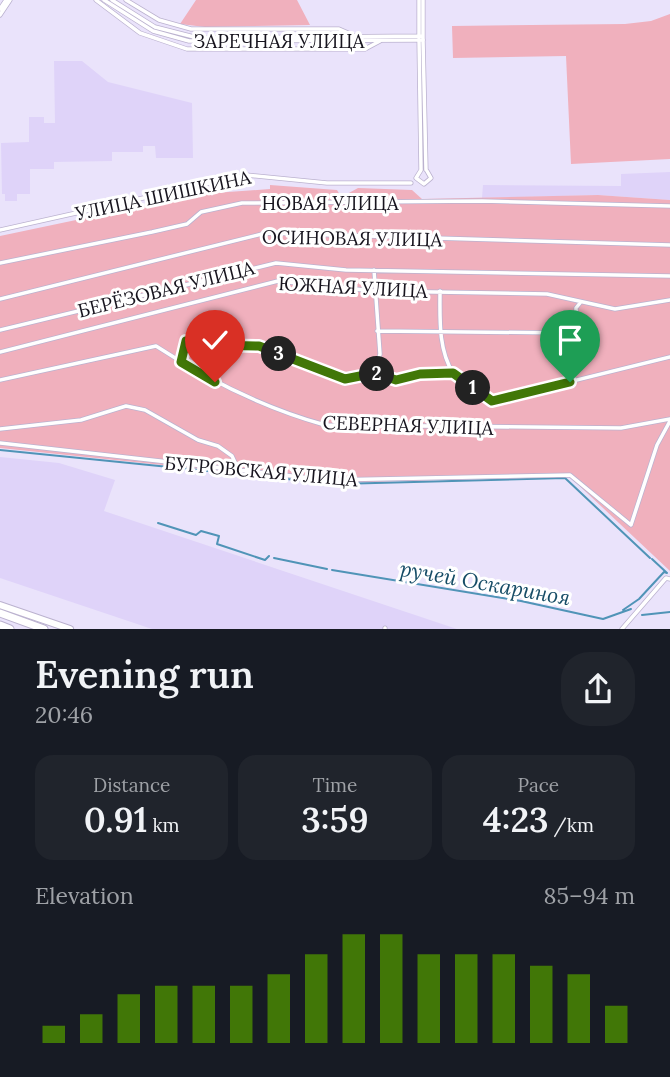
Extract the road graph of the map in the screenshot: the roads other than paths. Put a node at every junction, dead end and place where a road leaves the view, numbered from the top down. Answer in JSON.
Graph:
{"nodes":[{"id":1,"x":8,"y":0,"type":"edge"},
{"id":2,"x":96,"y":0,"type":"edge"},
{"id":3,"x":104,"y":0,"type":"edge"},
{"id":4,"x":112,"y":0,"type":"edge"},
{"id":5,"x":126,"y":0,"type":"edge"},
{"id":6,"x":421,"y":0,"type":"edge"},
{"id":7,"x":0,"y":9,"type":"edge"},
{"id":8,"x":0,"y":15,"type":"edge"},
{"id":9,"x":355,"y":36,"type":"junction"},
{"id":10,"x":421,"y":38,"type":"junction"},
{"id":11,"x":380,"y":41,"type":"junction"},
{"id":12,"x":423,"y":170,"type":"dead end"},
{"id":13,"x":411,"y":183,"type":"dead end"},
{"id":14,"x":670,"y":206,"type":"edge"},
{"id":15,"x":0,"y":230,"type":"edge"},
{"id":16,"x":670,"y":245,"type":"edge"},
{"id":17,"x":0,"y":263,"type":"edge"},
{"id":18,"x":374,"y":270,"type":"junction"},
{"id":19,"x":670,"y":276,"type":"edge"},
{"id":20,"x":374,"y":291,"type":"junction"},
{"id":21,"x":440,"y":291,"type":"junction"},
{"id":22,"x":0,"y":299,"type":"edge"},
{"id":23,"x":670,"y":300,"type":"edge"},
{"id":24,"x":580,"y":303,"type":"junction"},
{"id":25,"x":440,"y":329,"type":"junction"},
{"id":26,"x":0,"y":330,"type":"edge"},
{"id":27,"x":377,"y":331,"type":"junction"},
{"id":28,"x":0,"y":352,"type":"edge"},
{"id":29,"x":670,"y":357,"type":"edge"},
{"id":30,"x":181,"y":362,"type":"junction"},
{"id":31,"x":375,"y":373,"type":"junction"},
{"id":32,"x":453,"y":373,"type":"junction"},
{"id":33,"x":0,"y":380,"type":"edge"},
{"id":34,"x":670,"y":420,"type":"edge"},
{"id":35,"x":0,"y":429,"type":"edge"},
{"id":36,"x":0,"y":443,"type":"edge"},
{"id":37,"x":239,"y":471,"type":"junction"},
{"id":38,"x":670,"y":579,"type":"edge"},
{"id":39,"x":0,"y":605,"type":"edge"},
{"id":40,"x":0,"y":612,"type":"edge"},
{"id":41,"x":0,"y":625,"type":"edge"},
{"id":42,"x":10,"y":629,"type":"edge"},
{"id":43,"x":44,"y":629,"type":"edge"},
{"id":44,"x":70,"y":629,"type":"edge"},
{"id":45,"x":622,"y":629,"type":"edge"}],
"edges":[{"from":1,"to":7,"type":"street"},
{"from":1,"to":8,"type":"street"},
{"from":2,"to":11,"type":"street"},
{"from":3,"to":11,"type":"street","name":"ЗАРЕЧНАЯ УЛИЦА"},
{"from":4,"to":9,"type":"street","name":"ЗАРЕЧНАЯ УЛИЦА"},
{"from":5,"to":9,"type":"street"},
{"from":6,"to":10,"type":"street"},
{"from":9,"to":10,"type":"street","name":"ЗАРЕЧНАЯ УЛИЦА"},
{"from":10,"to":11,"type":"street","name":"ЗАРЕЧНАЯ УЛИЦА"},
{"from":10,"to":12,"type":"street"},
{"from":13,"to":15,"type":"street","name":"УЛИЦА ШИШКИНА"},
{"from":14,"to":17,"type":"street","name":"НОВАЯ УЛИЦА"},
{"from":16,"to":22,"type":"street","name":"ОСИНОВАЯ УЛИЦА"},
{"from":18,"to":19,"type":"street","name":"БЕРЁЗОВАЯ УЛИЦА"},
{"from":18,"to":20,"type":"street"},
{"from":18,"to":26,"type":"street","name":"БЕРЁЗОВАЯ УЛИЦА"},
{"from":20,"to":21,"type":"street","name":"ЮЖНАЯ УЛИЦА"},
{"from":20,"to":27,"type":"street"},
{"from":20,"to":28,"type":"street","name":"ЮЖНАЯ УЛИЦА"},
{"from":21,"to":24,"type":"street","name":"ЮЖНАЯ УЛИЦА"},
{"from":21,"to":25,"type":"street"},
{"from":23,"to":24,"type":"street","name":"ЮЖНАЯ УЛИЦА"},
{"from":24,"to":25,"type":"street"},
{"from":25,"to":27,"type":"street"},
{"from":25,"to":32,"type":"street"},
{"from":27,"to":31,"type":"street"},
{"from":29,"to":32,"type":"street"},
{"from":30,"to":31,"type":"street"},
{"from":30,"to":33,"type":"street","name":"СЕВЕРНАЯ УЛИЦА"},
{"from":30,"to":34,"type":"street","name":"СЕВЕРНАЯ УЛИЦА"},
{"from":31,"to":32,"type":"street"},
{"from":34,"to":37,"type":"street","name":"БУГРОВСКАЯ УЛИЦА"},
{"from":35,"to":37,"type":"street"},
{"from":36,"to":37,"type":"street","name":"БУГРОВСКАЯ УЛИЦА"},
{"from":38,"to":45,"type":"street"},
{"from":39,"to":44,"type":"highway"},
{"from":40,"to":43,"type":"highway"},
{"from":41,"to":42,"type":"highway"}]}
